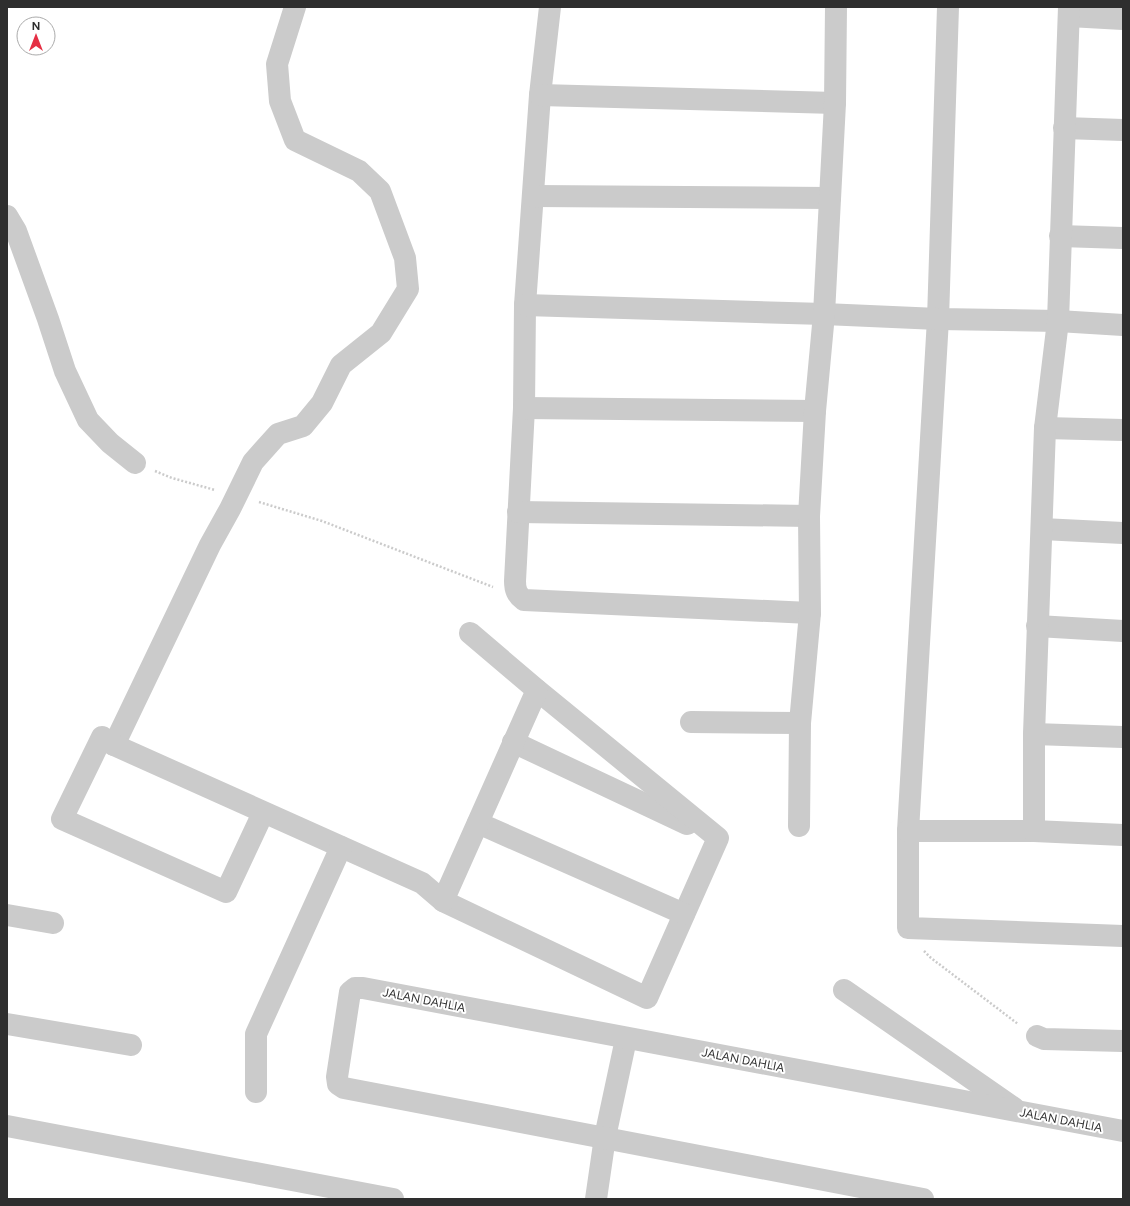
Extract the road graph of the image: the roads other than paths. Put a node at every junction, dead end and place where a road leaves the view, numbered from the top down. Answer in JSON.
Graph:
{"nodes":[{"id":1,"x":295,"y":7,"type":"edge"},
{"id":2,"x":550,"y":7,"type":"edge"},
{"id":3,"x":836,"y":7,"type":"edge"},
{"id":4,"x":948,"y":7,"type":"edge"},
{"id":5,"x":1069,"y":12,"type":"edge"},
{"id":6,"x":1123,"y":19,"type":"edge"},
{"id":7,"x":540,"y":95,"type":"junction"},
{"id":8,"x":835,"y":103,"type":"junction"},
{"id":9,"x":1064,"y":128,"type":"junction"},
{"id":10,"x":1123,"y":130,"type":"edge"},
{"id":11,"x":532,"y":196,"type":"junction"},
{"id":12,"x":830,"y":198,"type":"junction"},
{"id":13,"x":7,"y":216,"type":"edge"},
{"id":14,"x":1060,"y":236,"type":"junction"},
{"id":15,"x":1123,"y":238,"type":"edge"},
{"id":16,"x":525,"y":305,"type":"junction"},
{"id":17,"x":824,"y":314,"type":"junction"},
{"id":18,"x":938,"y":319,"type":"junction"},
{"id":19,"x":1058,"y":321,"type":"junction"},
{"id":20,"x":1123,"y":325,"type":"edge"},
{"id":21,"x":524,"y":408,"type":"junction"},
{"id":22,"x":814,"y":411,"type":"junction"},
{"id":23,"x":1045,"y":428,"type":"junction"},
{"id":24,"x":1123,"y":430,"type":"edge"},
{"id":25,"x":135,"y":463,"type":"road end"},
{"id":26,"x":518,"y":512,"type":"junction"},
{"id":27,"x":809,"y":516,"type":"junction"},
{"id":28,"x":1042,"y":530,"type":"junction"},
{"id":29,"x":1123,"y":533,"type":"edge"},
{"id":30,"x":810,"y":613,"type":"junction"},
{"id":31,"x":1037,"y":626,"type":"junction"},
{"id":32,"x":1123,"y":631,"type":"edge"},
{"id":33,"x":470,"y":633,"type":"dead end"},
{"id":34,"x":537,"y":690,"type":"junction"},
{"id":35,"x":691,"y":722,"type":"dead end"},
{"id":36,"x":800,"y":723,"type":"junction"},
{"id":37,"x":1034,"y":734,"type":"junction"},
{"id":38,"x":1123,"y":737,"type":"edge"},
{"id":39,"x":514,"y":742,"type":"junction"},
{"id":40,"x":114,"y":745,"type":"junction"},
{"id":41,"x":263,"y":813,"type":"junction"},
{"id":42,"x":478,"y":823,"type":"junction"},
{"id":43,"x":799,"y":826,"type":"dead end"},
{"id":44,"x":908,"y":831,"type":"junction"},
{"id":45,"x":1034,"y":831,"type":"junction"},
{"id":46,"x":1123,"y":834,"type":"edge"},
{"id":47,"x":718,"y":838,"type":"junction"},
{"id":48,"x":341,"y":847,"type":"junction"},
{"id":49,"x":443,"y":901,"type":"junction"},
{"id":50,"x":684,"y":914,"type":"junction"},
{"id":51,"x":7,"y":915,"type":"edge"},
{"id":52,"x":53,"y":923,"type":"dead end"},
{"id":53,"x":1123,"y":936,"type":"edge"},
{"id":54,"x":844,"y":990,"type":"dead end"},
{"id":55,"x":7,"y":1024,"type":"edge"},
{"id":56,"x":1036,"y":1036,"type":"road end"},
{"id":57,"x":626,"y":1039,"type":"junction"},
{"id":58,"x":1123,"y":1042,"type":"edge"},
{"id":59,"x":131,"y":1045,"type":"dead end"},
{"id":60,"x":256,"y":1092,"type":"dead end"},
{"id":61,"x":1020,"y":1112,"type":"junction"},
{"id":62,"x":7,"y":1126,"type":"edge"},
{"id":63,"x":1123,"y":1131,"type":"edge"},
{"id":64,"x":605,"y":1138,"type":"junction"},
{"id":65,"x":393,"y":1199,"type":"edge"},
{"id":66,"x":596,"y":1199,"type":"edge"},
{"id":67,"x":924,"y":1199,"type":"edge"}],
"edges":[{"from":1,"to":40,"type":"street"},
{"from":2,"to":7,"type":"street"},
{"from":3,"to":8,"type":"street"},
{"from":4,"to":18,"type":"street"},
{"from":5,"to":6,"type":"street"},
{"from":5,"to":9,"type":"street"},
{"from":7,"to":8,"type":"street"},
{"from":7,"to":11,"type":"street"},
{"from":8,"to":12,"type":"street"},
{"from":9,"to":10,"type":"street"},
{"from":9,"to":14,"type":"street"},
{"from":11,"to":12,"type":"street"},
{"from":11,"to":16,"type":"street"},
{"from":12,"to":17,"type":"street"},
{"from":13,"to":25,"type":"street"},
{"from":14,"to":15,"type":"street"},
{"from":14,"to":19,"type":"street"},
{"from":16,"to":17,"type":"street"},
{"from":16,"to":21,"type":"street"},
{"from":17,"to":18,"type":"street"},
{"from":17,"to":22,"type":"street"},
{"from":18,"to":19,"type":"street"},
{"from":18,"to":44,"type":"street"},
{"from":19,"to":20,"type":"street"},
{"from":19,"to":23,"type":"street"},
{"from":21,"to":22,"type":"street"},
{"from":21,"to":26,"type":"street"},
{"from":22,"to":27,"type":"street"},
{"from":23,"to":24,"type":"street"},
{"from":23,"to":28,"type":"street"},
{"from":26,"to":27,"type":"street"},
{"from":26,"to":30,"type":"street"},
{"from":27,"to":30,"type":"street"},
{"from":28,"to":29,"type":"street"},
{"from":28,"to":31,"type":"street"},
{"from":30,"to":36,"type":"street"},
{"from":31,"to":32,"type":"street"},
{"from":31,"to":37,"type":"street"},
{"from":33,"to":34,"type":"street"},
{"from":34,"to":39,"type":"street"},
{"from":34,"to":47,"type":"street"},
{"from":35,"to":36,"type":"street"},
{"from":36,"to":43,"type":"street"},
{"from":37,"to":38,"type":"street"},
{"from":37,"to":45,"type":"street"},
{"from":39,"to":42,"type":"street"},
{"from":39,"to":47,"type":"street"},
{"from":40,"to":41,"type":"street"},
{"from":40,"to":41,"type":"street"},
{"from":41,"to":48,"type":"street"},
{"from":42,"to":49,"type":"street"},
{"from":42,"to":50,"type":"street"},
{"from":44,"to":45,"type":"street"},
{"from":44,"to":53,"type":"street"},
{"from":45,"to":46,"type":"street"},
{"from":47,"to":50,"type":"street"},
{"from":48,"to":49,"type":"street"},
{"from":48,"to":60,"type":"street"},
{"from":49,"to":50,"type":"street"},
{"from":51,"to":52,"type":"street"},
{"from":54,"to":61,"type":"street"},
{"from":55,"to":59,"type":"street"},
{"from":56,"to":58,"type":"street"},
{"from":57,"to":61,"type":"street","name":"JALAN DAHLIA"},
{"from":57,"to":64,"type":"street"},
{"from":57,"to":64,"type":"street","name":"JALAN DAHLIA"},
{"from":61,"to":63,"type":"street","name":"JALAN DAHLIA"},
{"from":62,"to":65,"type":"street"},
{"from":64,"to":66,"type":"street"},
{"from":64,"to":67,"type":"street"}]}
